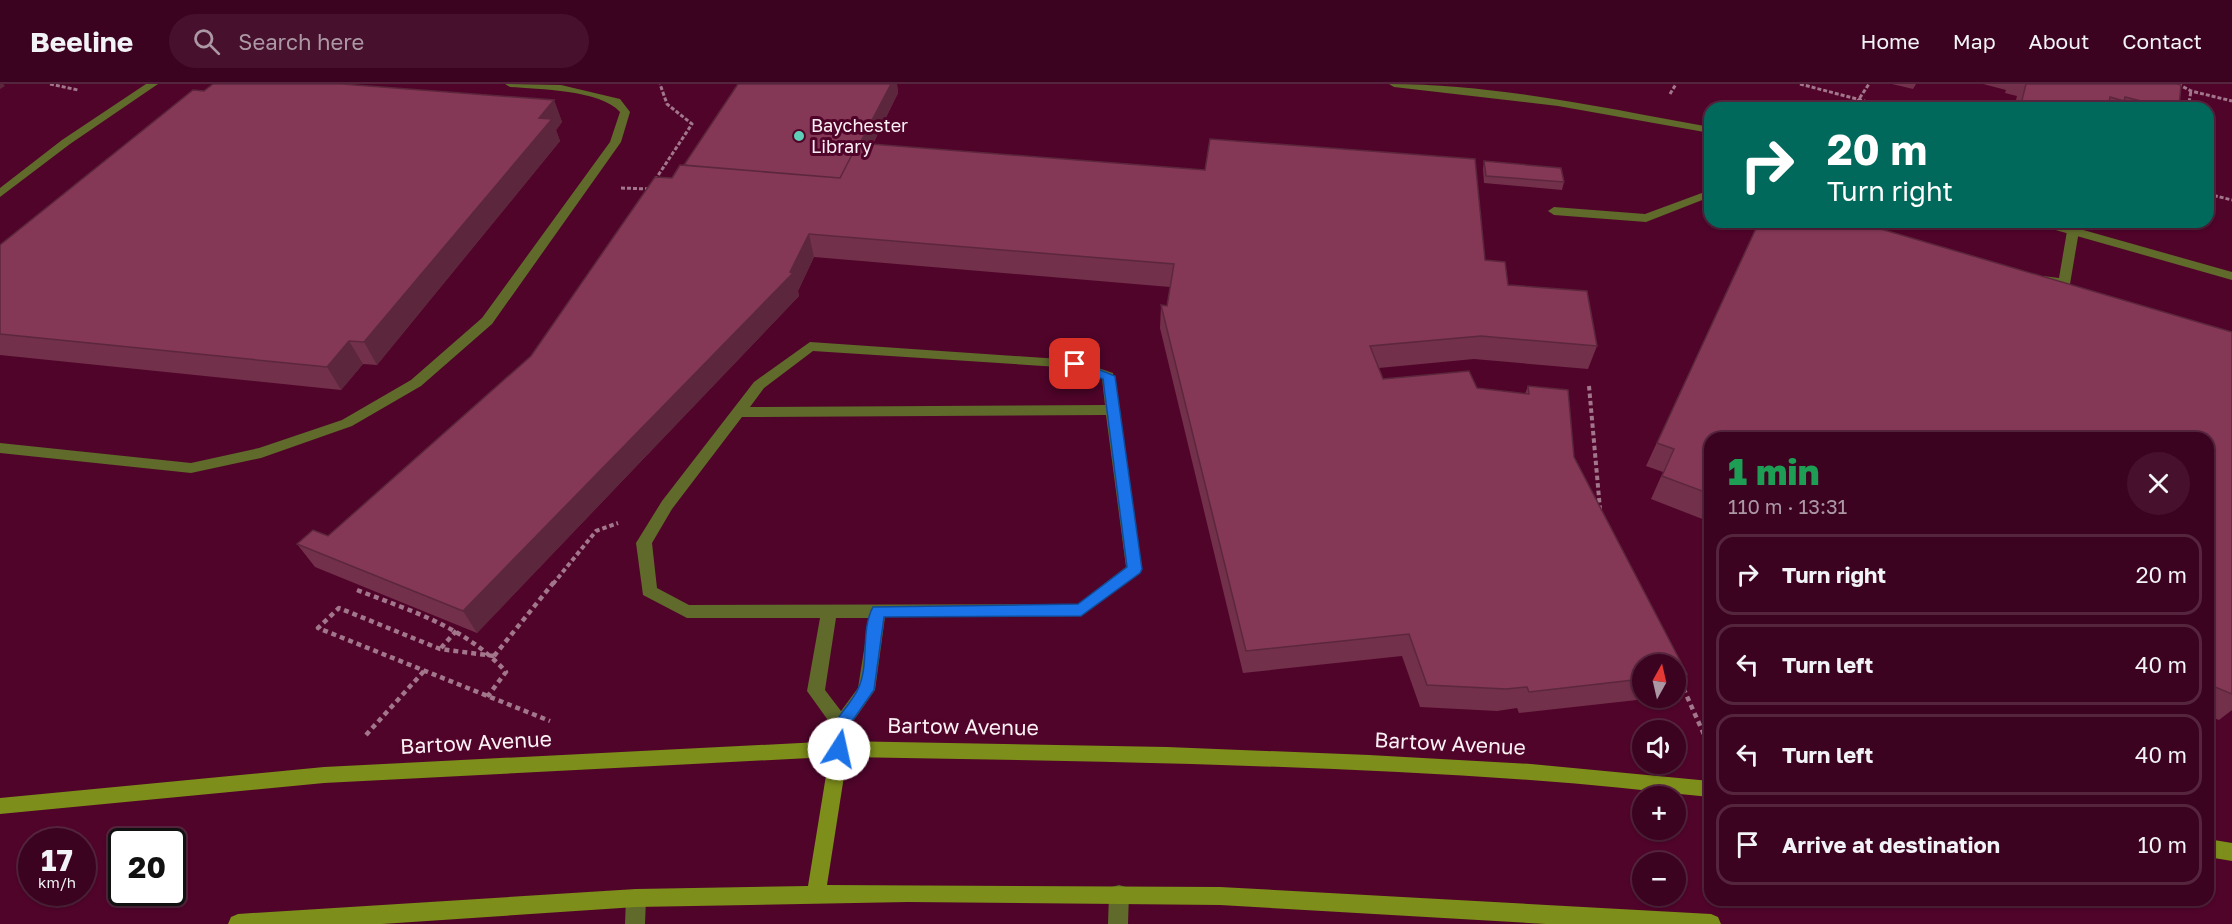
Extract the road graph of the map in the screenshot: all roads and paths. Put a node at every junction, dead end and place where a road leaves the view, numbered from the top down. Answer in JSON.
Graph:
{"nodes":[{"id":1,"x":50,"y":84,"type":"edge"},
{"id":2,"x":153,"y":84,"type":"edge"},
{"id":3,"x":510,"y":84,"type":"edge"},
{"id":4,"x":660,"y":84,"type":"edge"},
{"id":5,"x":1394,"y":84,"type":"edge"},
{"id":6,"x":1800,"y":84,"type":"edge"},
{"id":7,"x":1869,"y":84,"type":"edge"},
{"id":8,"x":2178,"y":84,"type":"edge"},
{"id":9,"x":78,"y":90,"type":"dead end"},
{"id":10,"x":2191,"y":91,"type":"junction"},
{"id":11,"x":1857,"y":99,"type":"junction"},
{"id":12,"x":2232,"y":101,"type":"edge"},
{"id":13,"x":1856,"y":102,"type":"edge"},
{"id":14,"x":1868,"y":102,"type":"edge"},
{"id":15,"x":2189,"y":102,"type":"edge"},
{"id":16,"x":1704,"y":129,"type":"edge"},
{"id":17,"x":585,"y":184,"type":"junction"},
{"id":18,"x":0,"y":194,"type":"edge"},
{"id":19,"x":1704,"y":195,"type":"edge"},
{"id":20,"x":2214,"y":196,"type":"edge"},
{"id":21,"x":2232,"y":200,"type":"edge"},
{"id":22,"x":1554,"y":211,"type":"dead end"},
{"id":23,"x":2063,"y":228,"type":"edge"},
{"id":24,"x":2073,"y":231,"type":"junction"},
{"id":25,"x":2032,"y":274,"type":"edge"},
{"id":26,"x":2232,"y":276,"type":"edge"},
{"id":27,"x":1589,"y":386,"type":"dead end"},
{"id":28,"x":1113,"y":410,"type":"junction"},
{"id":29,"x":739,"y":412,"type":"junction"},
{"id":30,"x":0,"y":448,"type":"edge"},
{"id":31,"x":667,"y":505,"type":"junction"},
{"id":32,"x":1603,"y":516,"type":"edge"},
{"id":33,"x":357,"y":590,"type":"edge"},
{"id":34,"x":878,"y":611,"type":"junction"},
{"id":35,"x":829,"y":612,"type":"junction"},
{"id":36,"x":457,"y":630,"type":"junction"},
{"id":37,"x":440,"y":649,"type":"junction"},
{"id":38,"x":494,"y":656,"type":"junction"},
{"id":39,"x":424,"y":671,"type":"junction"},
{"id":40,"x":1686,"y":694,"type":"edge"},
{"id":41,"x":487,"y":697,"type":"junction"},
{"id":42,"x":550,"y":721,"type":"dead end"},
{"id":43,"x":841,"y":725,"type":"junction"},
{"id":44,"x":1704,"y":734,"type":"edge"},
{"id":45,"x":366,"y":735,"type":"dead end"},
{"id":46,"x":839,"y":749,"type":"junction"},
{"id":47,"x":1704,"y":788,"type":"edge"},
{"id":48,"x":0,"y":806,"type":"edge"},
{"id":49,"x":2214,"y":849,"type":"edge"},
{"id":50,"x":2232,"y":852,"type":"edge"},
{"id":51,"x":816,"y":893,"type":"junction"},
{"id":52,"x":1119,"y":894,"type":"junction"},
{"id":53,"x":636,"y":898,"type":"junction"},
{"id":54,"x":238,"y":924,"type":"edge"},
{"id":55,"x":635,"y":924,"type":"edge"},
{"id":56,"x":1118,"y":924,"type":"edge"},
{"id":57,"x":1712,"y":924,"type":"edge"}],
"edges":[{"from":1,"to":9,"type":"path"},
{"from":2,"to":18,"type":"street"},
{"from":3,"to":17,"type":"street"},
{"from":4,"to":17,"type":"path"},
{"from":5,"to":16,"type":"street"},
{"from":6,"to":11,"type":"path"},
{"from":7,"to":11,"type":"path"},
{"from":8,"to":10,"type":"path"},
{"from":10,"to":12,"type":"path"},
{"from":10,"to":15,"type":"path"},
{"from":11,"to":13,"type":"path"},
{"from":11,"to":14,"type":"path"},
{"from":17,"to":30,"type":"street"},
{"from":19,"to":22,"type":"street"},
{"from":20,"to":21,"type":"path"},
{"from":23,"to":24,"type":"street"},
{"from":24,"to":25,"type":"street"},
{"from":24,"to":26,"type":"street"},
{"from":27,"to":32,"type":"path"},
{"from":28,"to":29,"type":"street"},
{"from":28,"to":29,"type":"street"},
{"from":28,"to":34,"type":"street"},
{"from":29,"to":31,"type":"street"},
{"from":31,"to":35,"type":"street"},
{"from":31,"to":38,"type":"path"},
{"from":33,"to":36,"type":"path"},
{"from":34,"to":35,"type":"street"},
{"from":34,"to":43,"type":"street"},
{"from":35,"to":43,"type":"street"},
{"from":36,"to":37,"type":"path"},
{"from":36,"to":38,"type":"path"},
{"from":37,"to":38,"type":"path"},
{"from":37,"to":39,"type":"path"},
{"from":38,"to":41,"type":"path"},
{"from":39,"to":41,"type":"path"},
{"from":39,"to":45,"type":"path"},
{"from":40,"to":44,"type":"path"},
{"from":41,"to":42,"type":"path"},
{"from":43,"to":46,"type":"street"},
{"from":46,"to":47,"type":"main road","name":"Bartow Avenue"},
{"from":46,"to":48,"type":"main road","name":"Bartow Avenue"},
{"from":46,"to":51,"type":"main road"},
{"from":49,"to":50,"type":"main road"},
{"from":51,"to":52,"type":"main road"},
{"from":51,"to":53,"type":"main road"},
{"from":52,"to":56,"type":"street"},
{"from":52,"to":57,"type":"main road"},
{"from":53,"to":54,"type":"main road"},
{"from":53,"to":55,"type":"street"}]}
